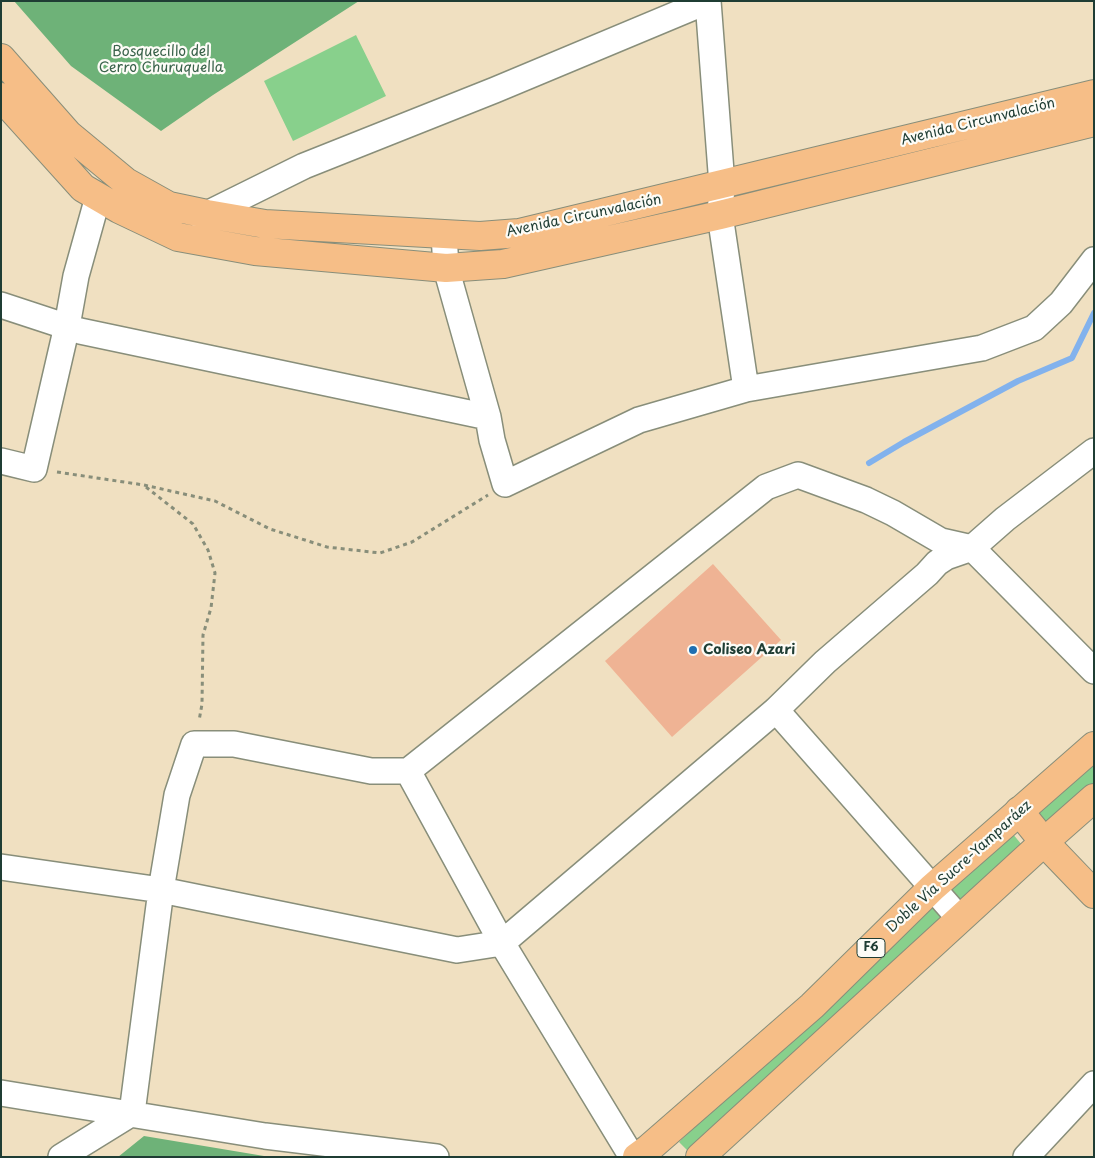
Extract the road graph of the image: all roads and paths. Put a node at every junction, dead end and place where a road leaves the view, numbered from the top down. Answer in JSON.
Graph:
{"nodes":[{"id":1,"x":708,"y":1,"type":"edge"},
{"id":2,"x":1,"y":58,"type":"edge"},
{"id":3,"x":1094,"y":94,"type":"edge"},
{"id":4,"x":1,"y":97,"type":"edge"},
{"id":5,"x":1094,"y":122,"type":"edge"},
{"id":6,"x":722,"y":184,"type":"junction"},
{"id":7,"x":98,"y":197,"type":"junction"},
{"id":8,"x":208,"y":214,"type":"junction"},
{"id":9,"x":720,"y":215,"type":"junction"},
{"id":10,"x":444,"y":234,"type":"junction"},
{"id":11,"x":202,"y":242,"type":"junction"},
{"id":12,"x":1094,"y":260,"type":"edge"},
{"id":13,"x":446,"y":268,"type":"junction"},
{"id":14,"x":1,"y":305,"type":"edge"},
{"id":15,"x":67,"y":326,"type":"junction"},
{"id":16,"x":746,"y":389,"type":"junction"},
{"id":17,"x":488,"y":417,"type":"junction"},
{"id":18,"x":1094,"y":451,"type":"edge"},
{"id":19,"x":1,"y":461,"type":"edge"},
{"id":20,"x":34,"y":469,"type":"junction"},
{"id":21,"x":505,"y":484,"type":"junction"},
{"id":22,"x":144,"y":485,"type":"junction"},
{"id":23,"x":972,"y":548,"type":"junction"},
{"id":24,"x":1094,"y":671,"type":"edge"},
{"id":25,"x":776,"y":710,"type":"junction"},
{"id":26,"x":194,"y":744,"type":"junction"},
{"id":27,"x":1094,"y":746,"type":"edge"},
{"id":28,"x":408,"y":771,"type":"junction"},
{"id":29,"x":1094,"y":798,"type":"edge"},
{"id":30,"x":1019,"y":811,"type":"junction"},
{"id":31,"x":1044,"y":842,"type":"junction"},
{"id":32,"x":1,"y":867,"type":"edge"},
{"id":33,"x":932,"y":888,"type":"junction"},
{"id":34,"x":161,"y":890,"type":"junction"},
{"id":35,"x":1094,"y":894,"type":"edge"},
{"id":36,"x":960,"y":919,"type":"junction"},
{"id":37,"x":502,"y":943,"type":"junction"},
{"id":38,"x":1094,"y":1084,"type":"edge"},
{"id":39,"x":6,"y":1097,"type":"edge"},
{"id":40,"x":132,"y":1113,"type":"junction"},
{"id":41,"x":647,"y":1155,"type":"edge"},
{"id":42,"x":61,"y":1157,"type":"edge"},
{"id":43,"x":436,"y":1157,"type":"edge"},
{"id":44,"x":700,"y":1157,"type":"edge"},
{"id":45,"x":1026,"y":1157,"type":"edge"}],
"edges":[{"from":1,"to":6,"type":"street"},
{"from":1,"to":8,"type":"street"},
{"from":2,"to":8,"type":"main road","name":"Avenida Circunvalación"},
{"from":3,"to":6,"type":"main road","name":"Avenida Circunvalación"},
{"from":4,"to":7,"type":"main road","name":"Avenida Circunvalación"},
{"from":5,"to":9,"type":"main road","name":"Avenida Circunvalación"},
{"from":6,"to":9,"type":"street"},
{"from":6,"to":10,"type":"main road","name":"Avenida Circunvalación"},
{"from":7,"to":11,"type":"main road","name":"Avenida Circunvalación"},
{"from":7,"to":15,"type":"street"},
{"from":8,"to":10,"type":"main road","name":"Avenida Circunvalación"},
{"from":8,"to":11,"type":"street"},
{"from":9,"to":13,"type":"main road","name":"Avenida Circunvalación"},
{"from":9,"to":16,"type":"street"},
{"from":10,"to":13,"type":"street"},
{"from":11,"to":13,"type":"main road","name":"Avenida Circunvalación"},
{"from":12,"to":16,"type":"street"},
{"from":13,"to":17,"type":"street"},
{"from":14,"to":15,"type":"street"},
{"from":15,"to":17,"type":"street"},
{"from":15,"to":20,"type":"street"},
{"from":16,"to":21,"type":"street"},
{"from":17,"to":21,"type":"street"},
{"from":18,"to":23,"type":"street"},
{"from":19,"to":20,"type":"street"},
{"from":20,"to":22,"type":"path"},
{"from":21,"to":22,"type":"path"},
{"from":22,"to":26,"type":"path"},
{"from":23,"to":24,"type":"street"},
{"from":23,"to":25,"type":"street"},
{"from":23,"to":28,"type":"street"},
{"from":25,"to":33,"type":"street"},
{"from":25,"to":37,"type":"street"},
{"from":26,"to":28,"type":"street"},
{"from":26,"to":34,"type":"street"},
{"from":27,"to":30,"type":"main road","name":"Doble Vía Sucre-Yamparáez","number":"F6"},
{"from":28,"to":37,"type":"street"},
{"from":29,"to":31,"type":"main road"},
{"from":30,"to":31,"type":"main road"},
{"from":30,"to":33,"type":"main road","name":"Doble Vía Sucre-Yamparáez","number":"F6"},
{"from":31,"to":35,"type":"main road"},
{"from":31,"to":36,"type":"main road"},
{"from":32,"to":34,"type":"street"},
{"from":33,"to":36,"type":"street"},
{"from":33,"to":41,"type":"main road","name":"Doble Vía Sucre-Yamparáez","number":"F6"},
{"from":34,"to":37,"type":"street"},
{"from":34,"to":40,"type":"street"},
{"from":36,"to":44,"type":"main road"},
{"from":37,"to":41,"type":"street"},
{"from":38,"to":45,"type":"street"},
{"from":39,"to":40,"type":"street"},
{"from":40,"to":42,"type":"street"},
{"from":40,"to":43,"type":"street"}]}
